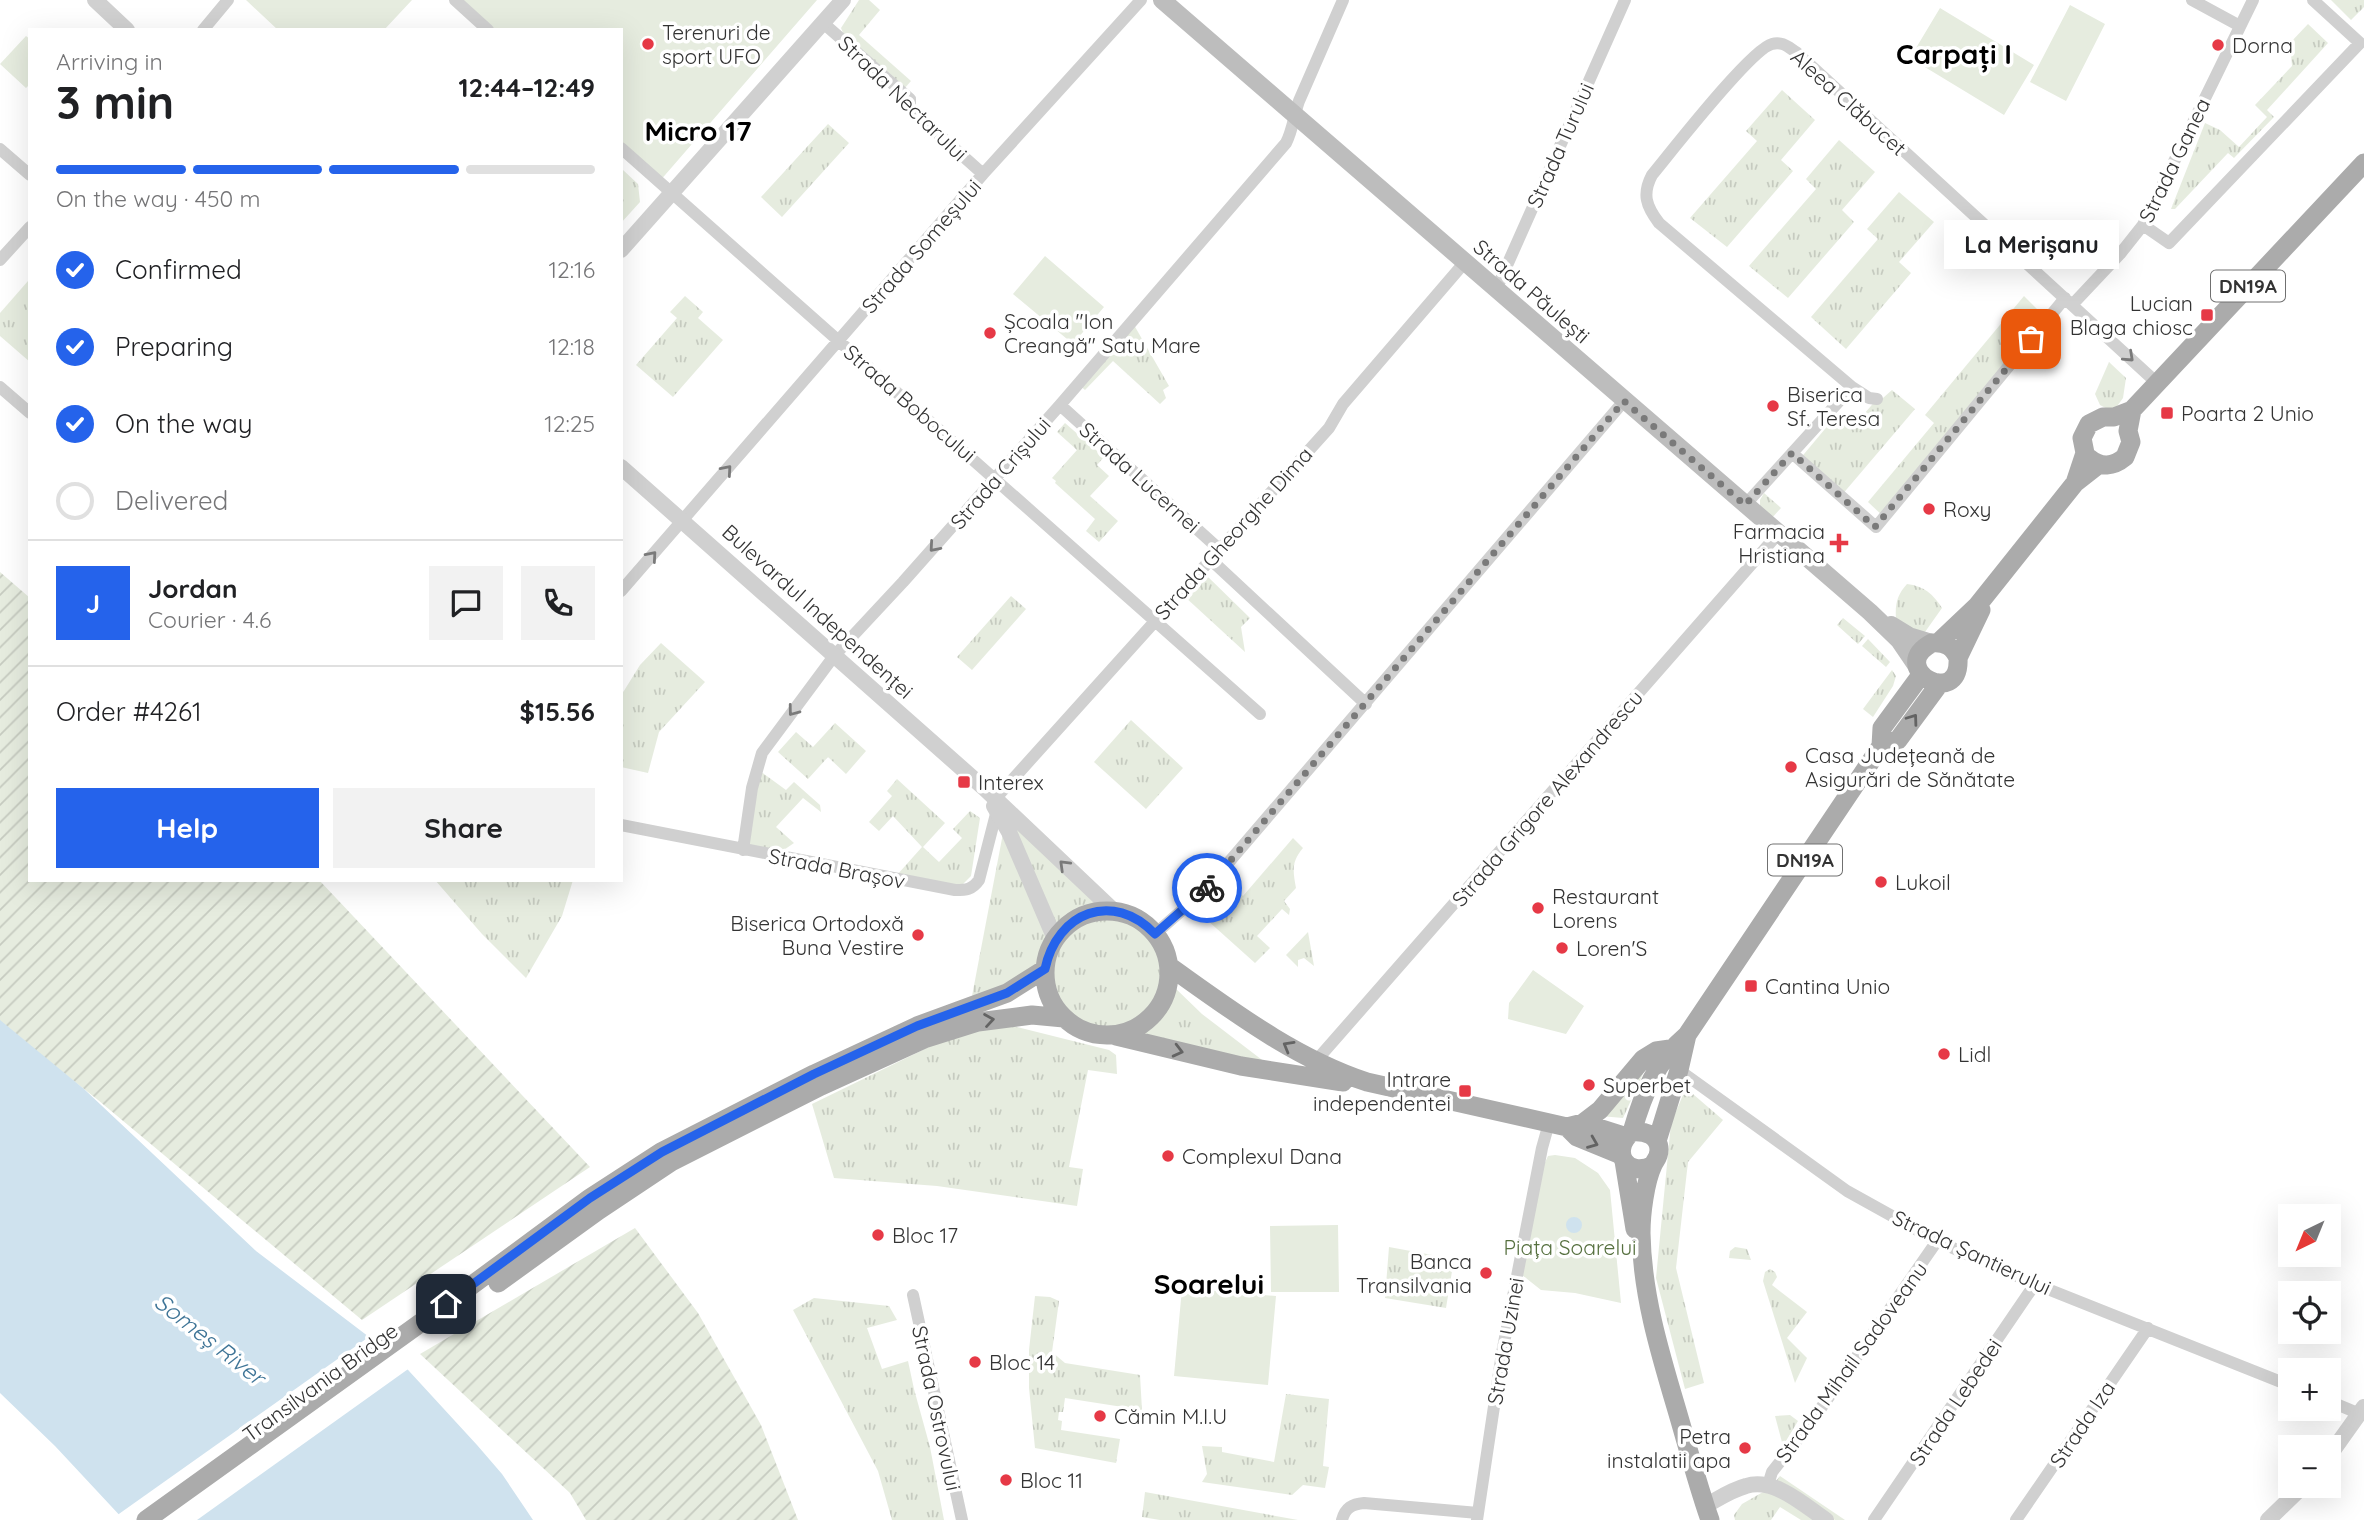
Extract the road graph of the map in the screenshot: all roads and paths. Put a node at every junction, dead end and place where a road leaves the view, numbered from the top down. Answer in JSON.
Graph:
{"nodes":[{"id":1,"x":95,"y":0,"type":"edge"},
{"id":2,"x":228,"y":0,"type":"edge"},
{"id":3,"x":454,"y":0,"type":"edge"},
{"id":4,"x":843,"y":0,"type":"edge"},
{"id":5,"x":1141,"y":0,"type":"edge"},
{"id":6,"x":1162,"y":0,"type":"edge"},
{"id":7,"x":1343,"y":0,"type":"edge"},
{"id":8,"x":1625,"y":0,"type":"edge"},
{"id":9,"x":2192,"y":0,"type":"edge"},
{"id":10,"x":2253,"y":0,"type":"edge"},
{"id":11,"x":2314,"y":0,"type":"edge"},
{"id":12,"x":822,"y":22,"type":"junction"},
{"id":13,"x":2239,"y":26,"type":"junction"},
{"id":14,"x":125,"y":28,"type":"edge"},
{"id":15,"x":205,"y":28,"type":"edge"},
{"id":16,"x":486,"y":28,"type":"edge"},
{"id":17,"x":1294,"y":113,"type":"junction"},
{"id":18,"x":0,"y":149,"type":"edge"},
{"id":19,"x":623,"y":151,"type":"edge"},
{"id":20,"x":2364,"y":163,"type":"edge"},
{"id":21,"x":28,"y":173,"type":"edge"},
{"id":22,"x":983,"y":174,"type":"junction"},
{"id":23,"x":671,"y":193,"type":"junction"},
{"id":24,"x":2143,"y":225,"type":"junction"},
{"id":25,"x":28,"y":229,"type":"edge"},
{"id":26,"x":623,"y":248,"type":"edge"},
{"id":27,"x":0,"y":260,"type":"edge"},
{"id":28,"x":1465,"y":262,"type":"junction"},
{"id":29,"x":1496,"y":290,"type":"junction"},
{"id":30,"x":2069,"y":302,"type":"junction"},
{"id":31,"x":839,"y":341,"type":"junction"},
{"id":32,"x":2157,"y":383,"type":"junction"},
{"id":33,"x":0,"y":387,"type":"edge"},
{"id":34,"x":1852,"y":387,"type":"junction"},
{"id":35,"x":1877,"y":400,"type":"dead end"},
{"id":36,"x":1624,"y":401,"type":"junction"},
{"id":37,"x":1060,"y":405,"type":"junction"},
{"id":38,"x":28,"y":411,"type":"edge"},
{"id":39,"x":2125,"y":419,"type":"junction"},
{"id":40,"x":1792,"y":453,"type":"junction"},
{"id":41,"x":2091,"y":459,"type":"junction"},
{"id":42,"x":623,"y":469,"type":"edge"},
{"id":43,"x":996,"y":478,"type":"junction"},
{"id":44,"x":1745,"y":505,"type":"junction"},
{"id":45,"x":683,"y":522,"type":"junction"},
{"id":46,"x":1778,"y":534,"type":"junction"},
{"id":47,"x":1215,"y":554,"type":"junction"},
{"id":48,"x":1993,"y":588,"type":"junction"},
{"id":49,"x":623,"y":589,"type":"edge"},
{"id":50,"x":1873,"y":614,"type":"junction"},
{"id":51,"x":1154,"y":621,"type":"junction"},
{"id":52,"x":1936,"y":642,"type":"junction"},
{"id":53,"x":834,"y":656,"type":"junction"},
{"id":54,"x":1958,"y":657,"type":"junction"},
{"id":55,"x":1920,"y":672,"type":"junction"},
{"id":56,"x":1940,"y":683,"type":"junction"},
{"id":57,"x":1366,"y":704,"type":"junction"},
{"id":58,"x":1260,"y":714,"type":"dead end"},
{"id":59,"x":1881,"y":746,"type":"junction"},
{"id":60,"x":992,"y":799,"type":"junction"},
{"id":61,"x":623,"y":825,"type":"edge"},
{"id":62,"x":743,"y":850,"type":"junction"},
{"id":63,"x":1114,"y":911,"type":"junction"},
{"id":64,"x":1155,"y":934,"type":"junction"},
{"id":65,"x":1055,"y":939,"type":"junction"},
{"id":66,"x":1168,"y":966,"type":"junction"},
{"id":67,"x":1045,"y":969,"type":"junction"},
{"id":68,"x":1064,"y":1018,"type":"junction"},
{"id":69,"x":1111,"y":1035,"type":"junction"},
{"id":70,"x":1687,"y":1035,"type":"junction"},
{"id":71,"x":1670,"y":1049,"type":"junction"},
{"id":72,"x":1315,"y":1062,"type":"junction"},
{"id":73,"x":1679,"y":1070,"type":"junction"},
{"id":74,"x":818,"y":1080,"type":"junction"},
{"id":75,"x":1420,"y":1094,"type":"junction"},
{"id":76,"x":1566,"y":1124,"type":"junction"},
{"id":77,"x":1657,"y":1141,"type":"junction"},
{"id":78,"x":1626,"y":1146,"type":"junction"},
{"id":79,"x":1653,"y":1165,"type":"junction"},
{"id":80,"x":1937,"y":1241,"type":"junction"},
{"id":81,"x":1641,"y":1258,"type":"junction"},
{"id":82,"x":2035,"y":1284,"type":"junction"},
{"id":83,"x":913,"y":1295,"type":"dead end"},
{"id":84,"x":2148,"y":1328,"type":"junction"},
{"id":85,"x":2278,"y":1381,"type":"edge"},
{"id":86,"x":2341,"y":1404,"type":"edge"},
{"id":87,"x":2362,"y":1410,"type":"edge"},
{"id":88,"x":2341,"y":1439,"type":"edge"},
{"id":89,"x":1768,"y":1485,"type":"junction"},
{"id":90,"x":2291,"y":1498,"type":"edge"},
{"id":91,"x":1707,"y":1513,"type":"edge"},
{"id":92,"x":1477,"y":1516,"type":"edge"},
{"id":93,"x":146,"y":1520,"type":"edge"},
{"id":94,"x":169,"y":1520,"type":"edge"},
{"id":95,"x":962,"y":1520,"type":"edge"},
{"id":96,"x":1342,"y":1520,"type":"edge"},
{"id":97,"x":1826,"y":1520,"type":"edge"},
{"id":98,"x":1874,"y":1520,"type":"edge"},
{"id":99,"x":2016,"y":1520,"type":"edge"},
{"id":100,"x":2268,"y":1520,"type":"edge"}],
"edges":[{"from":1,"to":14,"type":"street"},
{"from":2,"to":15,"type":"street"},
{"from":3,"to":16,"type":"street"},
{"from":4,"to":12,"type":"street"},
{"from":5,"to":22,"type":"street","name":"Strada Someșului"},
{"from":6,"to":17,"type":"main road","name":"Strada Păulești"},
{"from":7,"to":17,"type":"street","name":"Strada Crișului"},
{"from":8,"to":29,"type":"street","name":"Strada Turului"},
{"from":9,"to":13,"type":"street"},
{"from":10,"to":13,"type":"street","name":"Strada Ganea"},
{"from":11,"to":24,"type":"street"},
{"from":12,"to":22,"type":"street","name":"Strada Nectarului"},
{"from":12,"to":23,"type":"street"},
{"from":13,"to":24,"type":"street","name":"Strada Ganea"},
{"from":17,"to":28,"type":"main road","name":"Strada Păulești"},
{"from":17,"to":37,"type":"street","name":"Strada Crișului"},
{"from":18,"to":21,"type":"street"},
{"from":19,"to":23,"type":"street","name":"Strada Bobocului"},
{"from":20,"to":32,"type":"main road","number":"DN19A"},
{"from":22,"to":31,"type":"street","name":"Strada Someșului"},
{"from":23,"to":26,"type":"street"},
{"from":23,"to":31,"type":"street","name":"Strada Bobocului"},
{"from":24,"to":30,"type":"street","name":"Strada Ganea"},
{"from":25,"to":27,"type":"street"},
{"from":28,"to":29,"type":"main road","name":"Strada Păulești"},
{"from":28,"to":47,"type":"street","name":"Strada Gheorghe Dima"},
{"from":29,"to":36,"type":"main road","name":"Strada Păulești"},
{"from":30,"to":32,"type":"street","name":"Aleea Clăbucet","one_way":true},
{"from":30,"to":34,"type":"street","name":"Aleea Clăbucet"},
{"from":30,"to":40,"type":"street","name":"Strada Ganea"},
{"from":31,"to":43,"type":"street","name":"Strada Bobocului"},
{"from":45,"to":31,"type":"street","name":"Strada Someșului","one_way":true},
{"from":32,"to":39,"type":"main road","number":"DN19A"},
{"from":33,"to":38,"type":"street"},
{"from":34,"to":35,"type":"street","name":"Aleea Clăbucet"},
{"from":34,"to":40,"type":"street"},
{"from":36,"to":44,"type":"main road","name":"Strada Păulești"},
{"from":36,"to":57,"type":"street"},
{"from":37,"to":43,"type":"street","name":"Strada Crișului"},
{"from":37,"to":47,"type":"street","name":"Strada Lucernei"},
{"from":39,"to":41,"type":"main road","number":"DN19A"},
{"from":39,"to":41,"type":"main road","number":"DN19A"},
{"from":40,"to":44,"type":"street"},
{"from":41,"to":48,"type":"main road","number":"DN19A"},
{"from":42,"to":45,"type":"street","name":"Bulevardul Independenței"},
{"from":43,"to":51,"type":"street","name":"Strada Bobocului"},
{"from":43,"to":53,"type":"street","name":"Strada Crișului","one_way":true},
{"from":44,"to":46,"type":"main road","name":"Strada Păulești"},
{"from":49,"to":45,"type":"street","name":"Strada Someșului","one_way":true},
{"from":45,"to":53,"type":"street","name":"Bulevardul Independenței"},
{"from":46,"to":50,"type":"main road","name":"Strada Păulești"},
{"from":46,"to":72,"type":"street","name":"Strada Grigore Alexandrescu"},
{"from":47,"to":51,"type":"street","name":"Strada Gheorghe Dima"},
{"from":47,"to":57,"type":"street","name":"Strada Lucernei"},
{"from":48,"to":52,"type":"main road","number":"DN19A"},
{"from":48,"to":54,"type":"main road","number":"DN19A"},
{"from":50,"to":52,"type":"main road","name":"Strada Păulești"},
{"from":50,"to":55,"type":"main road","name":"Strada Păulești"},
{"from":51,"to":58,"type":"street","name":"Strada Bobocului"},
{"from":51,"to":60,"type":"street","name":"Strada Gheorghe Dima"},
{"from":52,"to":54,"type":"main road"},
{"from":52,"to":55,"type":"main road"},
{"from":53,"to":60,"type":"street","name":"Bulevardul Independenței"},
{"from":53,"to":62,"type":"street","name":"Strada Crișului","one_way":true},
{"from":54,"to":56,"type":"main road"},
{"from":55,"to":56,"type":"main road"},
{"from":55,"to":59,"type":"main road","number":"DN19A"},
{"from":59,"to":56,"type":"main road","number":"DN19A","one_way":true},
{"from":57,"to":64,"type":"street"},
{"from":59,"to":70,"type":"main road","number":"DN19A"},
{"from":60,"to":62,"type":"street","name":"Strada Brașov"},
{"from":63,"to":60,"type":"street","name":"Bulevardul Independenței","one_way":true},
{"from":60,"to":65,"type":"street","name":"Bulevardul Independenței"},
{"from":61,"to":62,"type":"street","name":"Strada Brașov"},
{"from":63,"to":64,"type":"main road","name":"Bulevardul Independenței"},
{"from":63,"to":65,"type":"main road"},
{"from":64,"to":66,"type":"main road"},
{"from":65,"to":67,"type":"main road"},
{"from":66,"to":69,"type":"main road"},
{"from":72,"to":66,"type":"main road","one_way":true},
{"from":67,"to":68,"type":"main road"},
{"from":67,"to":74,"type":"main road"},
{"from":68,"to":69,"type":"main road"},
{"from":74,"to":68,"type":"main road","one_way":true},
{"from":69,"to":75,"type":"main road","one_way":true},
{"from":70,"to":71,"type":"main road","number":"DN19A"},
{"from":70,"to":73,"type":"main road","number":"DN19A"},
{"from":71,"to":76,"type":"main road"},
{"from":71,"to":78,"type":"main road","number":"DN19A"},
{"from":72,"to":75,"type":"main road"},
{"from":73,"to":77,"type":"main road","number":"DN19A"},
{"from":73,"to":80,"type":"street","name":"Strada Șantierului"},
{"from":74,"to":93,"type":"main road","name":"Transilvania Bridge"},
{"from":74,"to":94,"type":"main road","name":"Transilvania Bridge"},
{"from":75,"to":76,"type":"main road"},
{"from":76,"to":78,"type":"main road"},
{"from":76,"to":92,"type":"street","name":"Strada Uzinei"},
{"from":77,"to":78,"type":"main road"},
{"from":77,"to":79,"type":"main road"},
{"from":78,"to":79,"type":"main road"},
{"from":78,"to":81,"type":"main road"},
{"from":79,"to":81,"type":"main road"},
{"from":80,"to":82,"type":"street","name":"Strada Șantierului"},
{"from":80,"to":89,"type":"street","name":"Strada Mihail Sadoveanu"},
{"from":81,"to":91,"type":"main road"},
{"from":82,"to":84,"type":"street","name":"Strada Șantierului"},
{"from":82,"to":98,"type":"street","name":"Strada Lebedei"},
{"from":83,"to":95,"type":"street","name":"Strada Ostrovului"},
{"from":84,"to":85,"type":"street","name":"Strada Șantierului"},
{"from":84,"to":99,"type":"street","name":"Strada Iza"},
{"from":86,"to":87,"type":"street"},
{"from":87,"to":88,"type":"street"},
{"from":89,"to":91,"type":"street"},
{"from":89,"to":97,"type":"street"},
{"from":90,"to":100,"type":"street"},
{"from":92,"to":96,"type":"street"}]}
